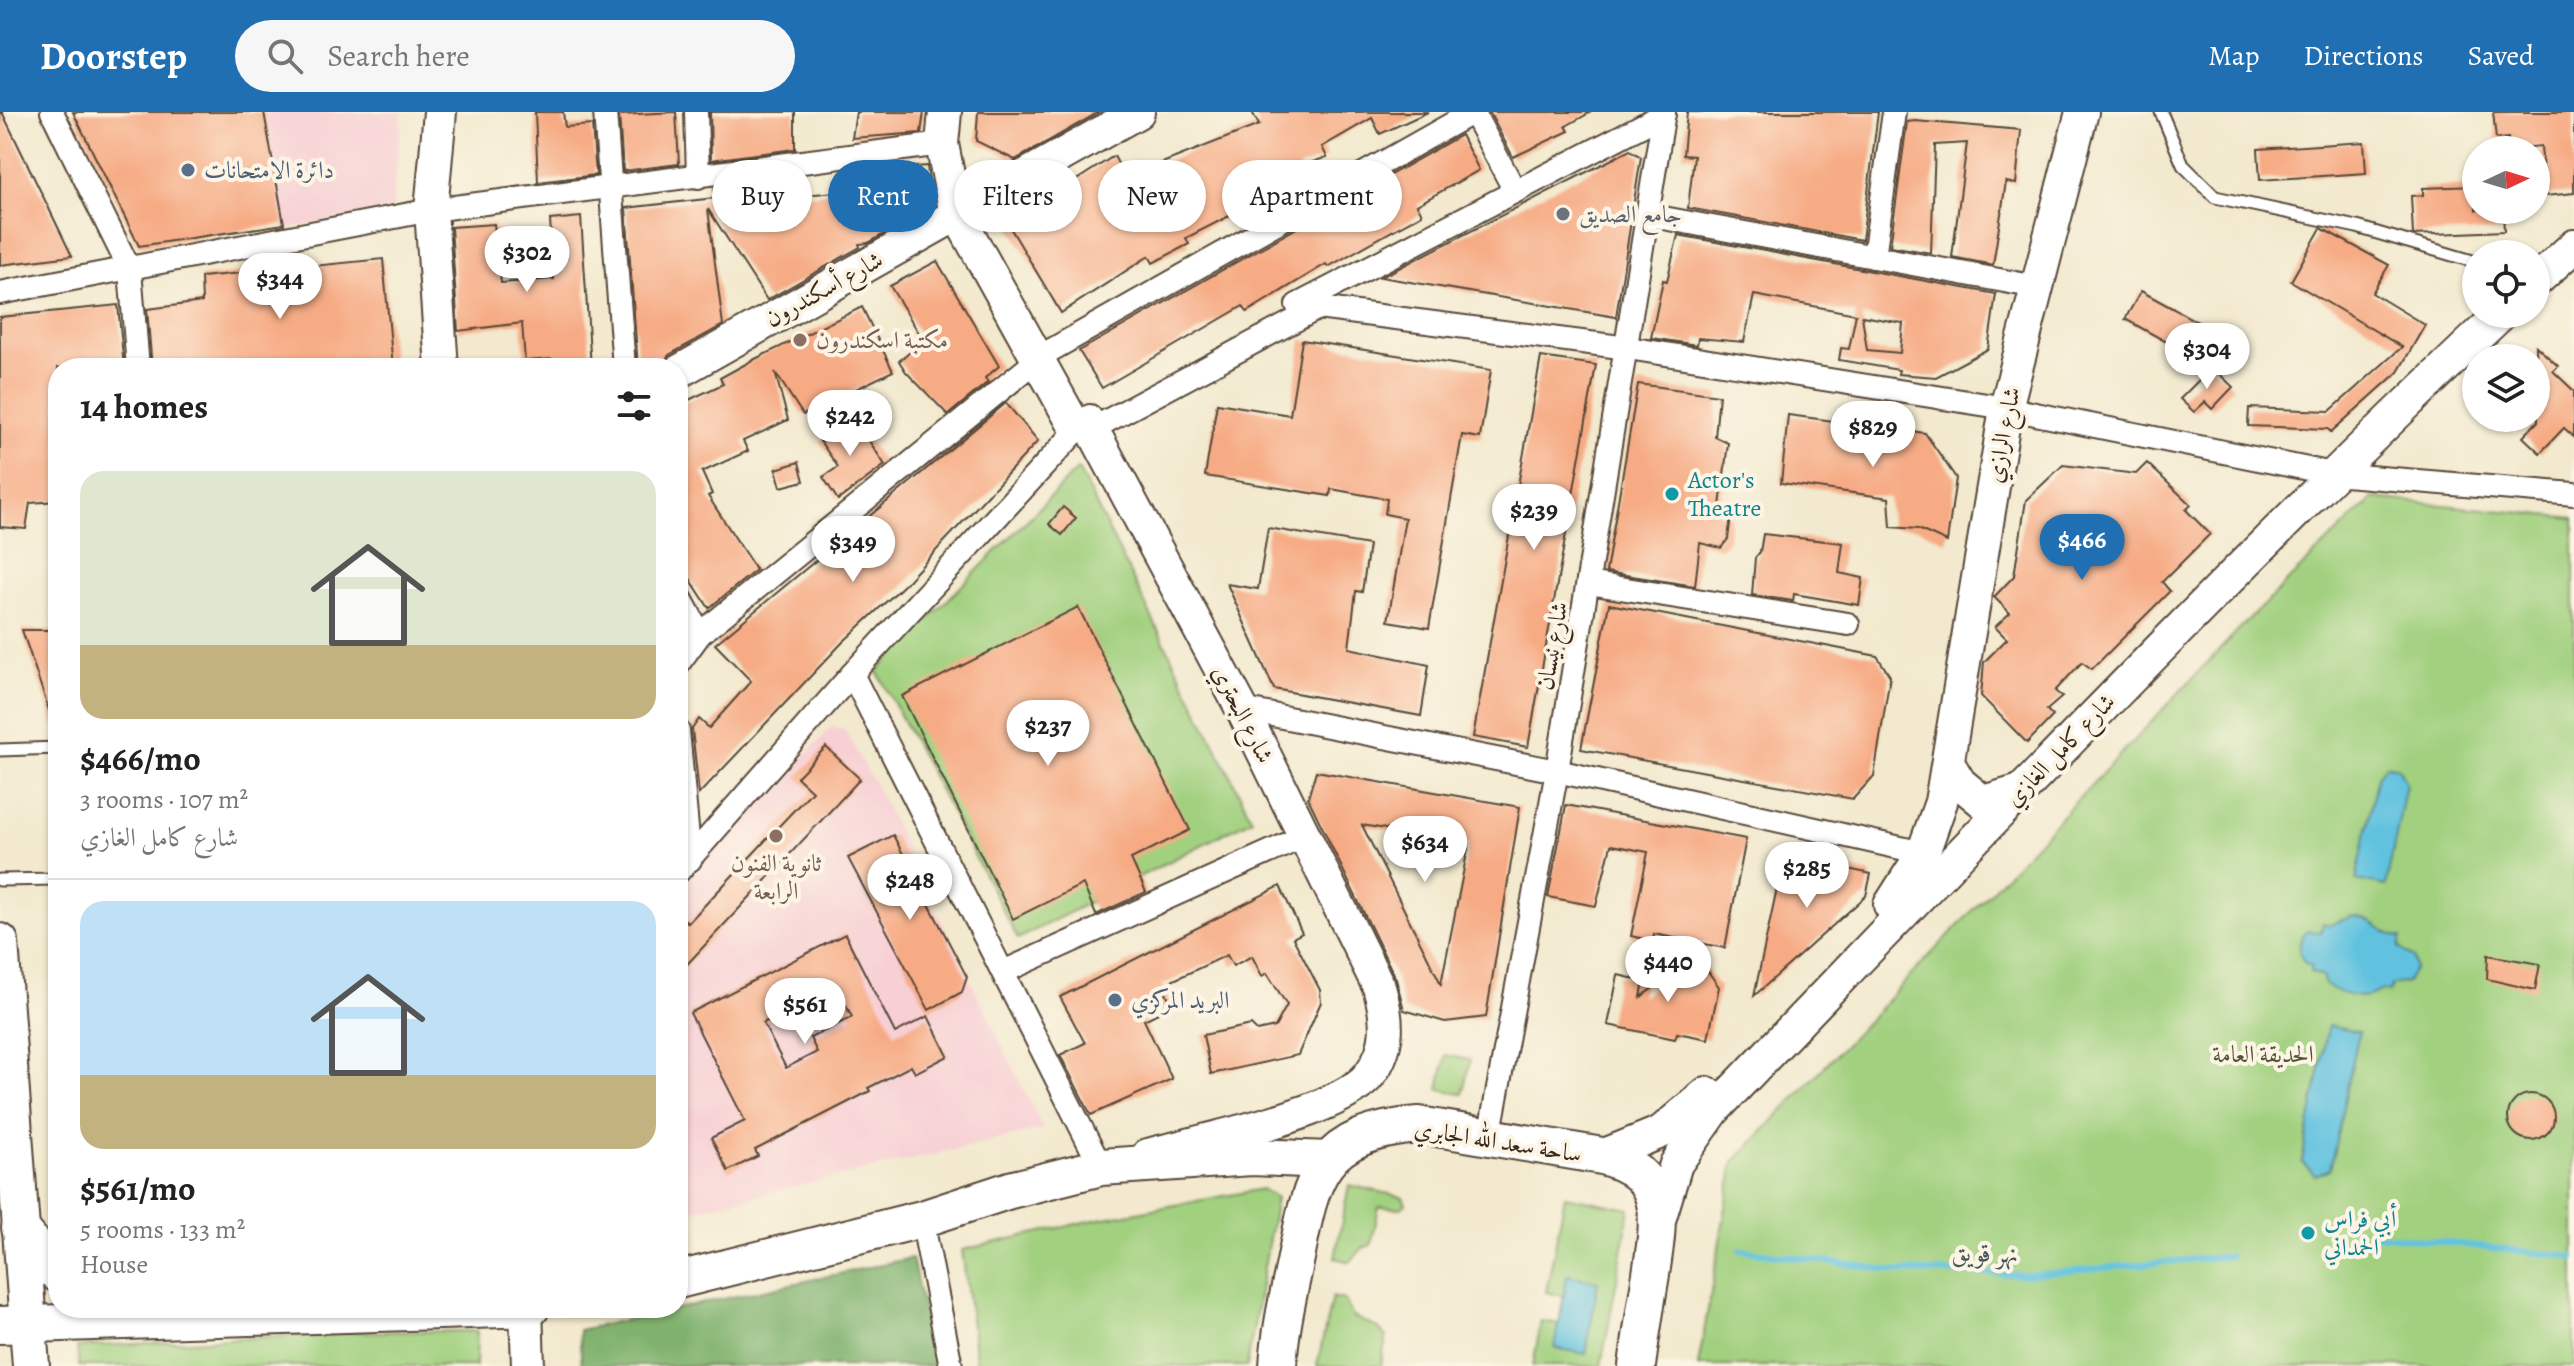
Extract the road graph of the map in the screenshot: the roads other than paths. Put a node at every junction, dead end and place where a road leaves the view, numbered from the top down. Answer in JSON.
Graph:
{"nodes":[{"id":1,"x":52,"y":112,"type":"edge"},
{"id":2,"x":440,"y":112,"type":"edge"},
{"id":3,"x":605,"y":112,"type":"edge"},
{"id":4,"x":696,"y":112,"type":"edge"},
{"id":5,"x":945,"y":112,"type":"edge"},
{"id":6,"x":1138,"y":112,"type":"edge"},
{"id":7,"x":1894,"y":112,"type":"edge"},
{"id":8,"x":2082,"y":112,"type":"edge"},
{"id":9,"x":2161,"y":112,"type":"edge"},
{"id":10,"x":1664,"y":113,"type":"edge"},
{"id":11,"x":942,"y":144,"type":"junction"},
{"id":12,"x":1053,"y":160,"type":"edge"},
{"id":13,"x":698,"y":177,"type":"junction"},
{"id":14,"x":610,"y":188,"type":"junction"},
{"id":15,"x":1515,"y":191,"type":"junction"},
{"id":16,"x":954,"y":200,"type":"edge"},
{"id":17,"x":431,"y":210,"type":"junction"},
{"id":18,"x":1647,"y":215,"type":"junction"},
{"id":19,"x":954,"y":216,"type":"edge"},
{"id":20,"x":967,"y":232,"type":"edge"},
{"id":21,"x":2574,"y":246,"type":"edge"},
{"id":22,"x":1874,"y":257,"type":"junction"},
{"id":23,"x":2462,"y":258,"type":"edge"},
{"id":24,"x":2550,"y":268,"type":"edge"},
{"id":25,"x":130,"y":270,"type":"junction"},
{"id":26,"x":2037,"y":287,"type":"junction"},
{"id":27,"x":0,"y":293,"type":"edge"},
{"id":28,"x":2486,"y":328,"type":"edge"},
{"id":29,"x":1628,"y":348,"type":"junction"},
{"id":30,"x":137,"y":358,"type":"edge"},
{"id":31,"x":441,"y":358,"type":"edge"},
{"id":32,"x":623,"y":358,"type":"edge"},
{"id":33,"x":1038,"y":361,"type":"junction"},
{"id":34,"x":688,"y":366,"type":"edge"},
{"id":35,"x":2006,"y":408,"type":"junction"},
{"id":36,"x":1086,"y":427,"type":"junction"},
{"id":37,"x":2333,"y":474,"type":"junction"},
{"id":38,"x":2574,"y":494,"type":"edge"},
{"id":39,"x":1588,"y":583,"type":"junction"},
{"id":40,"x":688,"y":612,"type":"edge"},
{"id":41,"x":1848,"y":624,"type":"dead end"},
{"id":42,"x":700,"y":634,"type":"junction"},
{"id":43,"x":688,"y":650,"type":"edge"},
{"id":44,"x":852,"y":674,"type":"junction"},
{"id":45,"x":1242,"y":709,"type":"junction"},
{"id":46,"x":48,"y":748,"type":"edge"},
{"id":47,"x":0,"y":750,"type":"edge"},
{"id":48,"x":1948,"y":763,"type":"junction"},
{"id":49,"x":1557,"y":771,"type":"junction"},
{"id":50,"x":2017,"y":792,"type":"junction"},
{"id":51,"x":1305,"y":836,"type":"junction"},
{"id":52,"x":1923,"y":853,"type":"junction"},
{"id":53,"x":688,"y":861,"type":"edge"},
{"id":54,"x":48,"y":879,"type":"edge"},
{"id":55,"x":0,"y":880,"type":"edge"},
{"id":56,"x":0,"y":942,"type":"edge"},
{"id":57,"x":1003,"y":972,"type":"junction"},
{"id":58,"x":1489,"y":1137,"type":"junction"},
{"id":59,"x":1602,"y":1156,"type":"junction"},
{"id":60,"x":1329,"y":1160,"type":"junction"},
{"id":61,"x":1101,"y":1167,"type":"junction"},
{"id":62,"x":1660,"y":1217,"type":"junction"},
{"id":63,"x":922,"y":1219,"type":"junction"},
{"id":64,"x":20,"y":1228,"type":"junction"},
{"id":65,"x":48,"y":1262,"type":"edge"},
{"id":66,"x":688,"y":1278,"type":"edge"},
{"id":67,"x":206,"y":1318,"type":"edge"},
{"id":68,"x":528,"y":1318,"type":"edge"},
{"id":69,"x":14,"y":1324,"type":"edge"},
{"id":70,"x":31,"y":1366,"type":"edge"},
{"id":71,"x":528,"y":1366,"type":"edge"},
{"id":72,"x":951,"y":1366,"type":"edge"},
{"id":73,"x":1278,"y":1366,"type":"edge"},
{"id":74,"x":1637,"y":1366,"type":"edge"}],
"edges":[{"from":1,"to":25,"type":"street"},
{"from":2,"to":17,"type":"main road"},
{"from":3,"to":14,"type":"street"},
{"from":4,"to":13,"type":"street"},
{"from":5,"to":11,"type":"main road","name":"شارع البحتري"},
{"from":6,"to":12,"type":"main road","name":"شارع أسكندرون"},
{"from":7,"to":22,"type":"street"},
{"from":8,"to":26,"type":"main road","name":"شارع الرازي"},
{"from":9,"to":23,"type":"lane"},
{"from":10,"to":15,"type":"street"},
{"from":10,"to":18,"type":"street","name":"شارع نيسان"},
{"from":11,"to":13,"type":"street"},
{"from":11,"to":16,"type":"main road","name":"شارع البحتري"},
{"from":13,"to":14,"type":"street"},
{"from":14,"to":17,"type":"street"},
{"from":14,"to":32,"type":"street"},
{"from":15,"to":33,"type":"street"},
{"from":15,"to":36,"type":"street"},
{"from":17,"to":25,"type":"street"},
{"from":17,"to":31,"type":"main road"},
{"from":18,"to":22,"type":"street"},
{"from":18,"to":29,"type":"street","name":"شارع نيسان"},
{"from":19,"to":34,"type":"main road","name":"شارع أسكندرون"},
{"from":20,"to":33,"type":"main road","name":"شارع البحتري"},
{"from":21,"to":24,"type":"main road"},
{"from":22,"to":26,"type":"street"},
{"from":25,"to":27,"type":"street"},
{"from":25,"to":30,"type":"street"},
{"from":26,"to":35,"type":"main road","name":"شارع الرازي"},
{"from":28,"to":37,"type":"main road","name":"شارع كامل الغازي"},
{"from":29,"to":35,"type":"street"},
{"from":29,"to":36,"type":"street"},
{"from":29,"to":39,"type":"street","name":"شارع نيسان"},
{"from":33,"to":36,"type":"main road","name":"شارع البحتري"},
{"from":33,"to":42,"type":"street"},
{"from":35,"to":37,"type":"street"},
{"from":35,"to":48,"type":"main road","name":"شارع الرازي"},
{"from":36,"to":44,"type":"street"},
{"from":36,"to":45,"type":"main road","name":"شارع البحتري"},
{"from":37,"to":38,"type":"street"},
{"from":37,"to":50,"type":"main road","name":"شارع كامل الغازي"},
{"from":39,"to":41,"type":"street"},
{"from":39,"to":49,"type":"street","name":"شارع نيسان"},
{"from":40,"to":42,"type":"street"},
{"from":42,"to":43,"type":"street"},
{"from":44,"to":53,"type":"street"},
{"from":44,"to":57,"type":"street"},
{"from":45,"to":49,"type":"street"},
{"from":45,"to":51,"type":"main road","name":"شارع البحتري"},
{"from":46,"to":47,"type":"lane"},
{"from":48,"to":50,"type":"main road"},
{"from":48,"to":52,"type":"main road"},
{"from":49,"to":52,"type":"street"},
{"from":49,"to":58,"type":"street","name":"شارع نيسان"},
{"from":50,"to":62,"type":"main road","name":"شارع كامل الغازي"},
{"from":51,"to":57,"type":"street"},
{"from":51,"to":61,"type":"main road","name":"شارع البحتري"},
{"from":52,"to":59,"type":"main road"},
{"from":54,"to":55,"type":"lane"},
{"from":56,"to":64,"type":"main road"},
{"from":57,"to":61,"type":"street"},
{"from":58,"to":59,"type":"main road","name":"ساحة سعد الله الجابري"},
{"from":58,"to":60,"type":"main road","name":"ساحة سعد الله الجابري"},
{"from":59,"to":62,"type":"main road","name":"ساحة سعد الله الجابري"},
{"from":60,"to":61,"type":"main road"},
{"from":60,"to":73,"type":"main road","name":"ساحة سعد الله الجابري"},
{"from":61,"to":63,"type":"main road"},
{"from":62,"to":74,"type":"main road"},
{"from":63,"to":66,"type":"main road"},
{"from":63,"to":72,"type":"street"},
{"from":64,"to":65,"type":"main road"},
{"from":64,"to":69,"type":"main road"},
{"from":67,"to":69,"type":"main road"},
{"from":68,"to":71,"type":"main road"},
{"from":69,"to":70,"type":"main road"}]}
